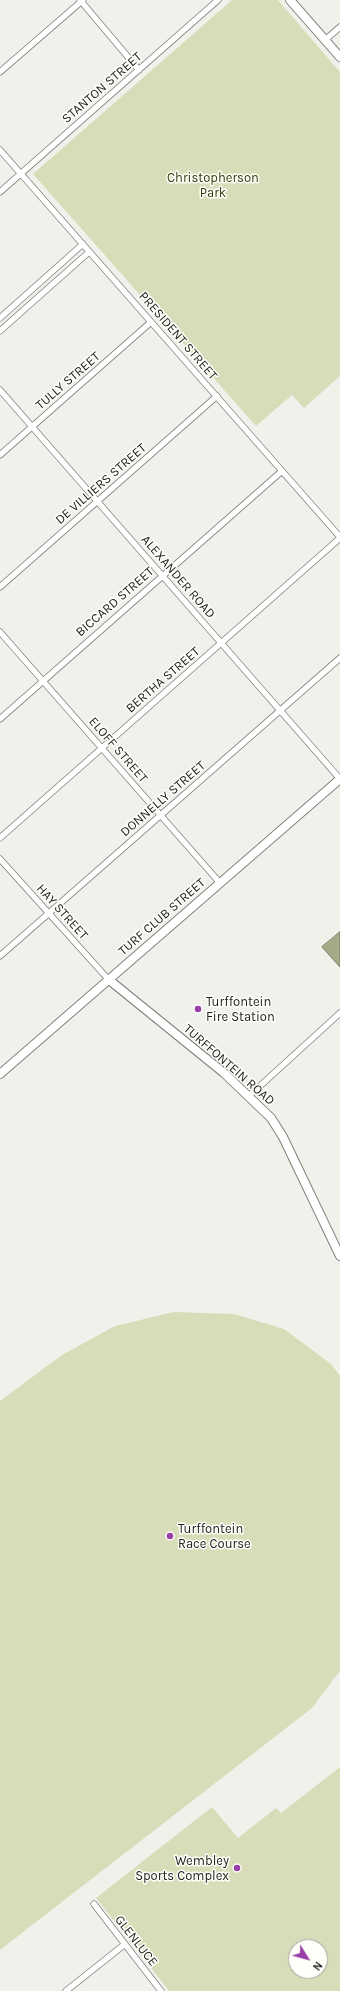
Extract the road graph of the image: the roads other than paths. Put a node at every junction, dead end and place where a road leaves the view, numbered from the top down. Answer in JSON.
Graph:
{"nodes":[{"id":1,"x":218,"y":0,"type":"edge"},
{"id":2,"x":290,"y":0,"type":"edge"},
{"id":3,"x":81,"y":1,"type":"edge"},
{"id":4,"x":340,"y":27,"type":"edge"},
{"id":5,"x":325,"y":40,"type":"junction"},
{"id":6,"x":340,"y":57,"type":"edge"},
{"id":7,"x":139,"y":70,"type":"junction"},
{"id":8,"x":0,"y":72,"type":"edge"},
{"id":9,"x":0,"y":150,"type":"edge"},
{"id":10,"x":21,"y":174,"type":"junction"},
{"id":11,"x":0,"y":192,"type":"edge"},
{"id":12,"x":83,"y":244,"type":"junction"},
{"id":13,"x":89,"y":252,"type":"junction"},
{"id":14,"x":24,"y":296,"type":"junction"},
{"id":15,"x":30,"y":304,"type":"junction"},
{"id":16,"x":0,"y":318,"type":"edge"},
{"id":17,"x":152,"y":322,"type":"junction"},
{"id":18,"x":0,"y":331,"type":"edge"},
{"id":19,"x":0,"y":390,"type":"edge"},
{"id":20,"x":217,"y":396,"type":"junction"},
{"id":21,"x":32,"y":427,"type":"junction"},
{"id":22,"x":0,"y":456,"type":"edge"},
{"id":23,"x":282,"y":471,"type":"junction"},
{"id":24,"x":98,"y":501,"type":"junction"},
{"id":25,"x":340,"y":538,"type":"edge"},
{"id":26,"x":162,"y":576,"type":"junction"},
{"id":27,"x":0,"y":587,"type":"edge"},
{"id":28,"x":0,"y":632,"type":"edge"},
{"id":29,"x":221,"y":644,"type":"junction"},
{"id":30,"x":340,"y":658,"type":"edge"},
{"id":31,"x":43,"y":681,"type":"junction"},
{"id":32,"x":280,"y":710,"type":"junction"},
{"id":33,"x":0,"y":719,"type":"edge"},
{"id":34,"x":102,"y":748,"type":"junction"},
{"id":35,"x":340,"y":779,"type":"edge"},
{"id":36,"x":161,"y":815,"type":"junction"},
{"id":37,"x":0,"y":838,"type":"edge"},
{"id":38,"x":0,"y":859,"type":"edge"},
{"id":39,"x":220,"y":882,"type":"junction"},
{"id":40,"x":48,"y":914,"type":"junction"},
{"id":41,"x":0,"y":956,"type":"edge"},
{"id":42,"x":108,"y":979,"type":"junction"},
{"id":43,"x":340,"y":1013,"type":"edge"},
{"id":44,"x":0,"y":1074,"type":"edge"},
{"id":45,"x":250,"y":1096,"type":"junction"},
{"id":46,"x":340,"y":1256,"type":"edge"},
{"id":47,"x":94,"y":1904,"type":"dead end"},
{"id":48,"x":125,"y":1944,"type":"junction"},
{"id":49,"x":66,"y":1991,"type":"edge"},
{"id":50,"x":161,"y":1991,"type":"edge"}],
"edges":[{"from":1,"to":7,"type":"street","name":"STANTON STREET"},
{"from":2,"to":5,"type":"main road"},
{"from":3,"to":7,"type":"street"},
{"from":3,"to":8,"type":"street"},
{"from":4,"to":5,"type":"street"},
{"from":5,"to":6,"type":"main road"},
{"from":7,"to":10,"type":"street","name":"STANTON STREET"},
{"from":9,"to":10,"type":"street","name":"PRESIDENT STREET"},
{"from":10,"to":11,"type":"street","name":"STANTON STREET"},
{"from":10,"to":12,"type":"street","name":"PRESIDENT STREET"},
{"from":12,"to":13,"type":"street","name":"PRESIDENT STREET"},
{"from":12,"to":14,"type":"street"},
{"from":13,"to":15,"type":"street"},
{"from":13,"to":17,"type":"street","name":"PRESIDENT STREET"},
{"from":14,"to":15,"type":"street"},
{"from":14,"to":16,"type":"street"},
{"from":15,"to":18,"type":"street"},
{"from":17,"to":20,"type":"street","name":"PRESIDENT STREET"},
{"from":17,"to":21,"type":"street","name":"TULLY STREET"},
{"from":19,"to":21,"type":"street","name":"ALEXANDER ROAD"},
{"from":20,"to":23,"type":"street","name":"PRESIDENT STREET"},
{"from":20,"to":24,"type":"street","name":"DE VILLIERS STREET"},
{"from":21,"to":22,"type":"street","name":"TULLY STREET"},
{"from":21,"to":24,"type":"street","name":"ALEXANDER ROAD"},
{"from":23,"to":25,"type":"street","name":"PRESIDENT STREET"},
{"from":23,"to":26,"type":"street","name":"BICCARD STREET"},
{"from":24,"to":26,"type":"street","name":"ALEXANDER ROAD"},
{"from":24,"to":27,"type":"street","name":"DE VILLIERS STREET"},
{"from":25,"to":29,"type":"street","name":"BERTHA STREET"},
{"from":26,"to":29,"type":"street","name":"ALEXANDER ROAD"},
{"from":26,"to":31,"type":"street","name":"BICCARD STREET"},
{"from":28,"to":31,"type":"street","name":"ELOFF STREET"},
{"from":29,"to":32,"type":"street","name":"ALEXANDER ROAD"},
{"from":29,"to":34,"type":"street","name":"BERTHA STREET"},
{"from":30,"to":32,"type":"street","name":"DONNELLY STREET"},
{"from":31,"to":33,"type":"street","name":"BICCARD STREET"},
{"from":31,"to":34,"type":"street","name":"ELOFF STREET"},
{"from":32,"to":35,"type":"street","name":"ALEXANDER ROAD"},
{"from":32,"to":36,"type":"street","name":"DONNELLY STREET"},
{"from":34,"to":36,"type":"street","name":"ELOFF STREET"},
{"from":34,"to":37,"type":"street","name":"BERTHA STREET"},
{"from":35,"to":39,"type":"main road","name":"TURF CLUB STREET"},
{"from":36,"to":39,"type":"street","name":"ELOFF STREET"},
{"from":36,"to":40,"type":"street","name":"DONNELLY STREET"},
{"from":38,"to":40,"type":"street","name":"HAY STREET"},
{"from":39,"to":42,"type":"main road","name":"TURF CLUB STREET"},
{"from":40,"to":41,"type":"street","name":"DONNELLY STREET"},
{"from":40,"to":42,"type":"street","name":"HAY STREET"},
{"from":42,"to":44,"type":"main road","name":"TURF CLUB STREET"},
{"from":42,"to":45,"type":"main road","name":"TURFFONTEIN ROAD"},
{"from":43,"to":45,"type":"street"},
{"from":45,"to":46,"type":"main road","name":"TURFFONTEIN ROAD"},
{"from":47,"to":48,"type":"street","name":"GLENLUCE"},
{"from":48,"to":49,"type":"street"},
{"from":48,"to":50,"type":"street","name":"GLENLUCE"}]}
